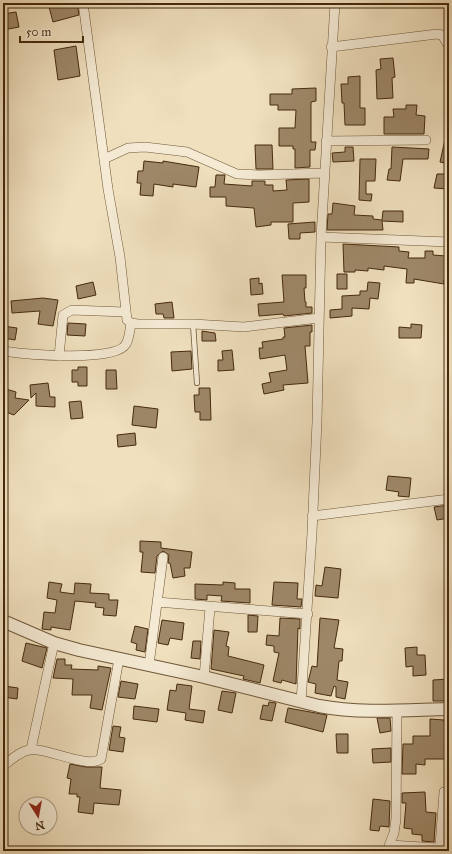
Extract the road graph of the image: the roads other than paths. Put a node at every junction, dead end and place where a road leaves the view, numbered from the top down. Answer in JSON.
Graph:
{"nodes":[{"id":1,"x":83,"y":3,"type":"edge"},
{"id":2,"x":335,"y":3,"type":"edge"},
{"id":3,"x":449,"y":46,"type":"edge"},
{"id":4,"x":331,"y":47,"type":"junction"},
{"id":5,"x":426,"y":140,"type":"dead end"},
{"id":6,"x":326,"y":141,"type":"junction"},
{"id":7,"x":104,"y":159,"type":"junction"},
{"id":8,"x":324,"y":173,"type":"junction"},
{"id":9,"x":321,"y":237,"type":"junction"},
{"id":10,"x":449,"y":242,"type":"edge"},
{"id":11,"x":125,"y":312,"type":"junction"},
{"id":12,"x":319,"y":318,"type":"junction"},
{"id":13,"x":131,"y":323,"type":"junction"},
{"id":14,"x":193,"y":324,"type":"junction"},
{"id":15,"x":3,"y":351,"type":"edge"},
{"id":16,"x":59,"y":356,"type":"junction"},
{"id":17,"x":197,"y":383,"type":"dead end"},
{"id":18,"x":449,"y":499,"type":"edge"},
{"id":19,"x":312,"y":516,"type":"junction"},
{"id":20,"x":163,"y":557,"type":"dead end"},
{"id":21,"x":157,"y":602,"type":"junction"},
{"id":22,"x":210,"y":608,"type":"junction"},
{"id":23,"x":308,"y":614,"type":"junction"},
{"id":24,"x":3,"y":621,"type":"edge"},
{"id":25,"x":54,"y":643,"type":"junction"},
{"id":26,"x":119,"y":659,"type":"junction"},
{"id":27,"x":149,"y":665,"type":"junction"},
{"id":28,"x":204,"y":677,"type":"junction"},
{"id":29,"x":301,"y":702,"type":"junction"},
{"id":30,"x":449,"y":709,"type":"edge"},
{"id":31,"x":397,"y":710,"type":"junction"},
{"id":32,"x":31,"y":749,"type":"junction"},
{"id":33,"x":3,"y":766,"type":"edge"},
{"id":34,"x":443,"y":792,"type":"edge"},
{"id":35,"x":389,"y":848,"type":"edge"},
{"id":36,"x":438,"y":849,"type":"edge"}],
"edges":[{"from":1,"to":7,"type":"street"},
{"from":2,"to":4,"type":"street"},
{"from":3,"to":4,"type":"street"},
{"from":4,"to":6,"type":"street"},
{"from":5,"to":6,"type":"street"},
{"from":6,"to":8,"type":"street"},
{"from":7,"to":8,"type":"street"},
{"from":7,"to":11,"type":"street"},
{"from":8,"to":9,"type":"street"},
{"from":9,"to":10,"type":"street"},
{"from":9,"to":12,"type":"street"},
{"from":11,"to":13,"type":"street"},
{"from":11,"to":16,"type":"street"},
{"from":12,"to":14,"type":"street"},
{"from":12,"to":19,"type":"street"},
{"from":13,"to":14,"type":"street"},
{"from":13,"to":16,"type":"street"},
{"from":14,"to":17,"type":"lane"},
{"from":15,"to":16,"type":"street"},
{"from":18,"to":19,"type":"street"},
{"from":19,"to":23,"type":"street"},
{"from":20,"to":21,"type":"street"},
{"from":21,"to":22,"type":"street"},
{"from":21,"to":27,"type":"street"},
{"from":22,"to":23,"type":"street"},
{"from":22,"to":28,"type":"street"},
{"from":23,"to":29,"type":"street"},
{"from":24,"to":25,"type":"street"},
{"from":25,"to":26,"type":"street"},
{"from":25,"to":32,"type":"street"},
{"from":26,"to":27,"type":"street"},
{"from":26,"to":32,"type":"street"},
{"from":27,"to":28,"type":"street"},
{"from":28,"to":29,"type":"street"},
{"from":29,"to":31,"type":"street"},
{"from":30,"to":31,"type":"street"},
{"from":31,"to":35,"type":"street"},
{"from":32,"to":33,"type":"street"},
{"from":34,"to":36,"type":"street"},
{"from":35,"to":36,"type":"street"}]}
